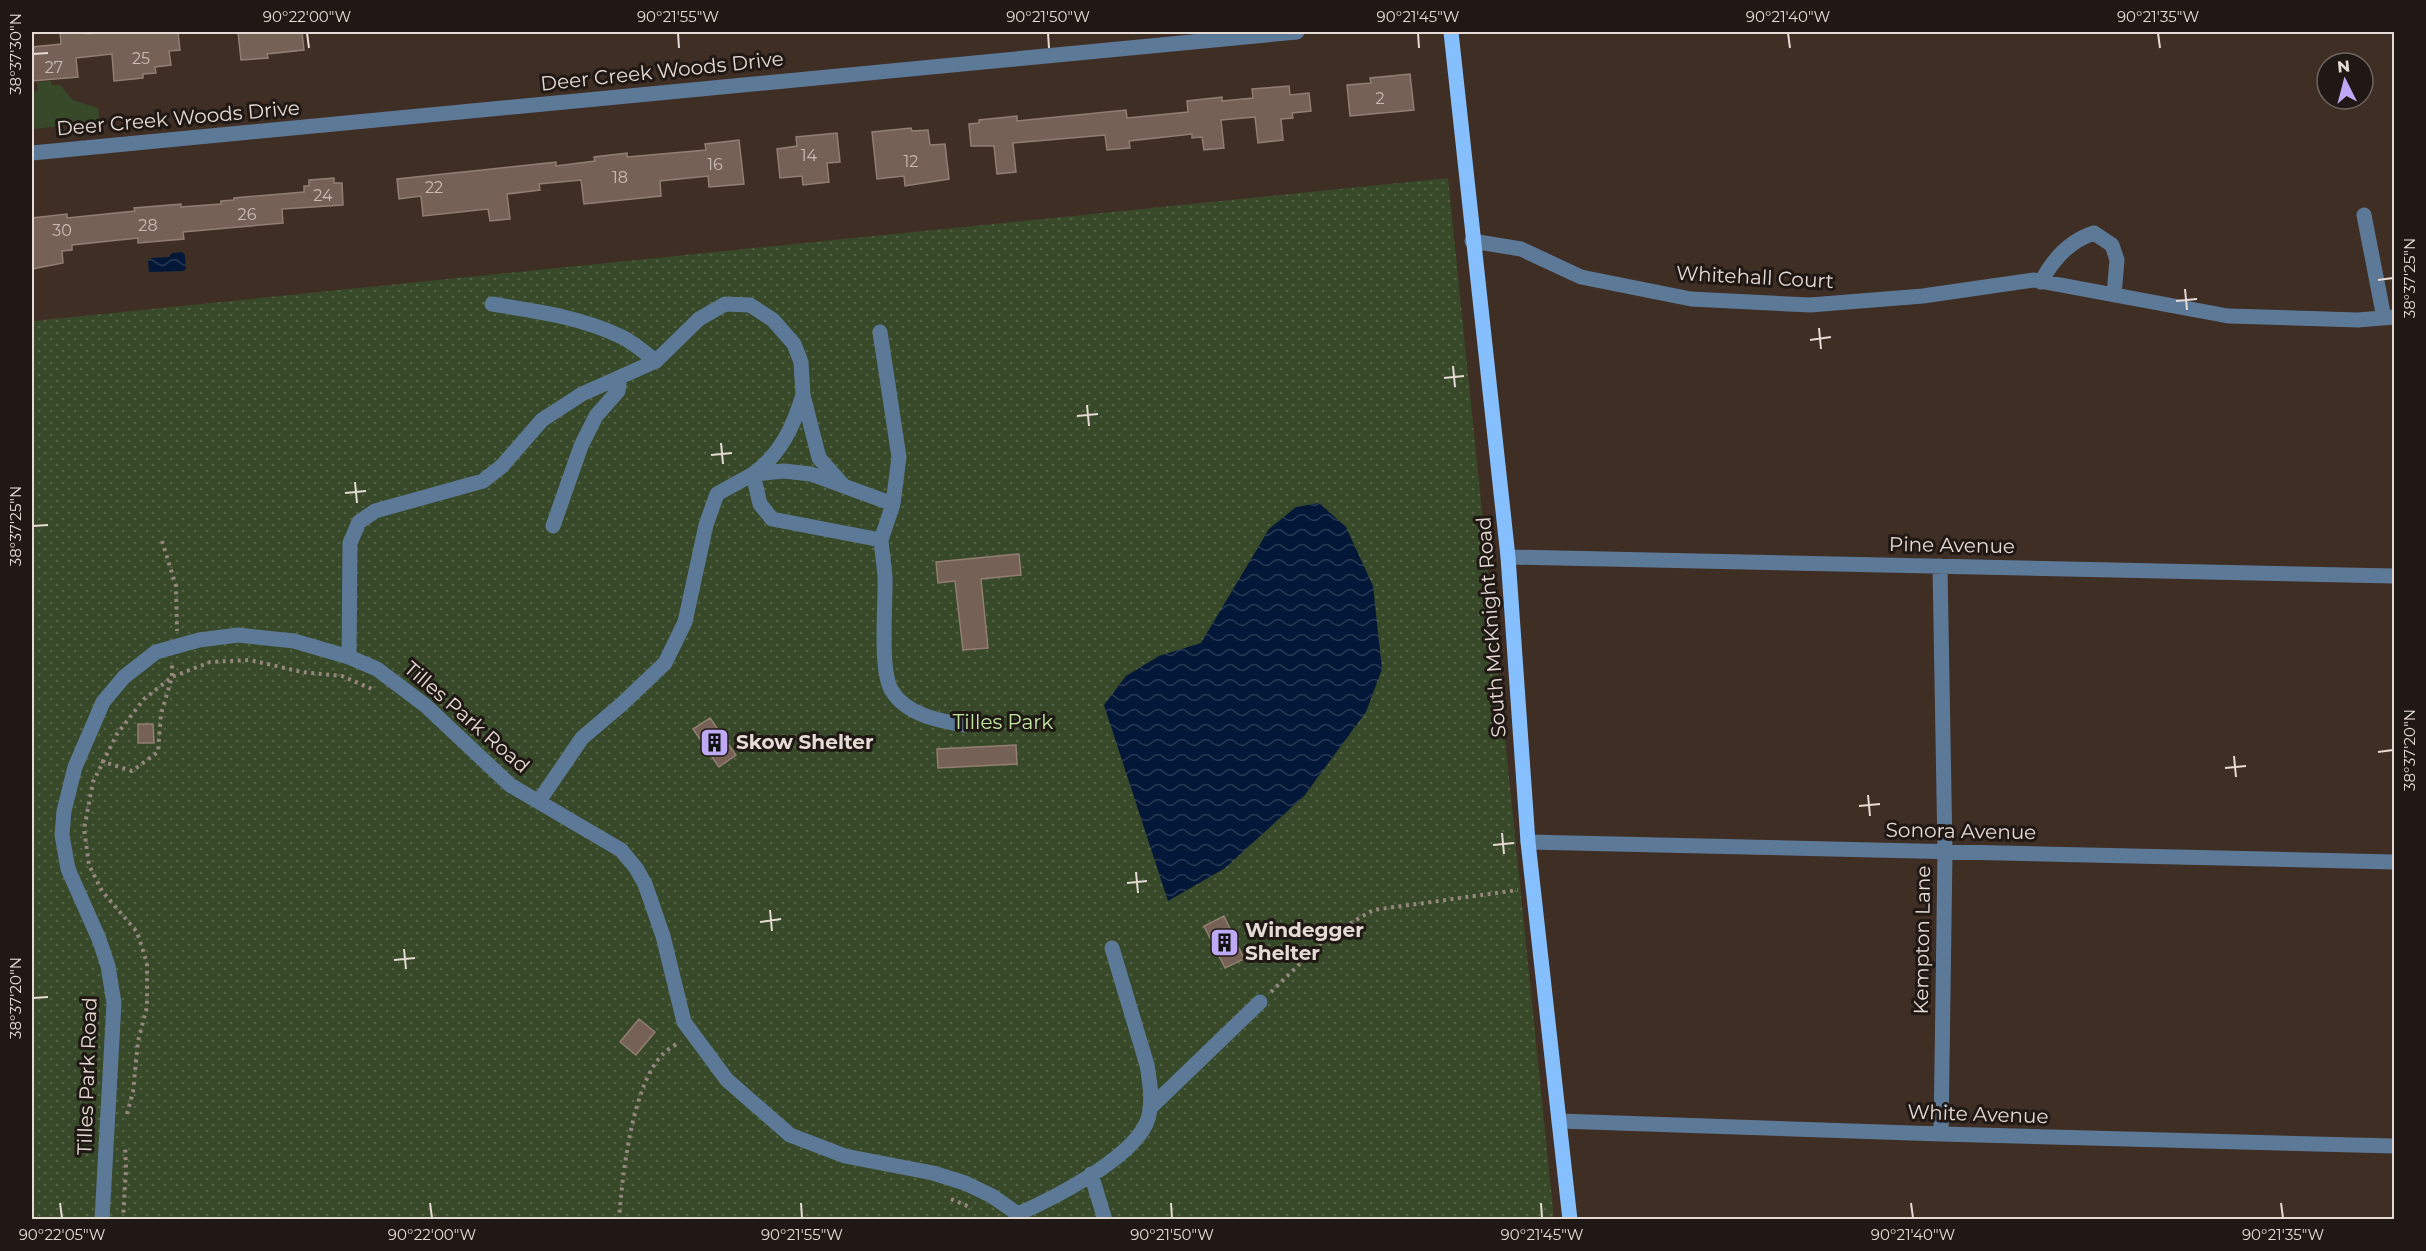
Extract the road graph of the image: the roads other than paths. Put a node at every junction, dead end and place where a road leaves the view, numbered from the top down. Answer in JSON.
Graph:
{"nodes":[{"id":1,"x":1297,"y":32,"type":"edge"},
{"id":2,"x":1451,"y":32,"type":"edge"},
{"id":3,"x":32,"y":153,"type":"edge"},
{"id":4,"x":2364,"y":215,"type":"dead end"},
{"id":5,"x":1472,"y":242,"type":"junction"},
{"id":6,"x":2041,"y":282,"type":"junction"},
{"id":7,"x":2114,"y":295,"type":"junction"},
{"id":8,"x":492,"y":304,"type":"dead end"},
{"id":9,"x":2389,"y":317,"type":"edge"},
{"id":10,"x":880,"y":332,"type":"dead end"},
{"id":11,"x":656,"y":361,"type":"junction"},
{"id":12,"x":620,"y":377,"type":"junction"},
{"id":13,"x":803,"y":395,"type":"junction"},
{"id":14,"x":753,"y":474,"type":"junction"},
{"id":15,"x":842,"y":484,"type":"junction"},
{"id":16,"x":893,"y":504,"type":"junction"},
{"id":17,"x":553,"y":526,"type":"dead end"},
{"id":18,"x":880,"y":540,"type":"junction"},
{"id":19,"x":1508,"y":557,"type":"junction"},
{"id":20,"x":1940,"y":566,"type":"junction"},
{"id":21,"x":2394,"y":576,"type":"edge"},
{"id":22,"x":349,"y":657,"type":"junction"},
{"id":23,"x":965,"y":725,"type":"dead end"},
{"id":24,"x":539,"y":801,"type":"junction"},
{"id":25,"x":1527,"y":842,"type":"junction"},
{"id":26,"x":1944,"y":852,"type":"junction"},
{"id":27,"x":2394,"y":862,"type":"edge"},
{"id":28,"x":1112,"y":948,"type":"dead end"},
{"id":29,"x":1260,"y":1002,"type":"road end"},
{"id":30,"x":1150,"y":1108,"type":"junction"},
{"id":31,"x":1559,"y":1121,"type":"junction"},
{"id":32,"x":1941,"y":1134,"type":"junction"},
{"id":33,"x":2394,"y":1146,"type":"edge"},
{"id":34,"x":1091,"y":1174,"type":"junction"},
{"id":35,"x":1020,"y":1217,"type":"edge"},
{"id":36,"x":102,"y":1220,"type":"edge"},
{"id":37,"x":1105,"y":1220,"type":"edge"},
{"id":38,"x":1570,"y":1220,"type":"edge"}],
"edges":[{"from":1,"to":3,"type":"street","name":"Deer Creek Woods Drive"},
{"from":2,"to":5,"type":"main road","name":"South McKnight Road"},
{"from":4,"to":9,"type":"street","name":"Whitehall Court"},
{"from":5,"to":6,"type":"street","name":"Whitehall Court"},
{"from":5,"to":19,"type":"main road","name":"South McKnight Road"},
{"from":6,"to":7,"type":"street","name":"Whitehall Court"},
{"from":6,"to":7,"type":"street"},
{"from":7,"to":9,"type":"street","name":"Whitehall Court"},
{"from":8,"to":11,"type":"street"},
{"from":10,"to":16,"type":"street"},
{"from":11,"to":12,"type":"street"},
{"from":11,"to":13,"type":"street"},
{"from":12,"to":17,"type":"street"},
{"from":12,"to":22,"type":"street"},
{"from":13,"to":14,"type":"street"},
{"from":13,"to":15,"type":"street"},
{"from":14,"to":15,"type":"street"},
{"from":14,"to":18,"type":"street"},
{"from":14,"to":24,"type":"street"},
{"from":15,"to":16,"type":"street"},
{"from":16,"to":18,"type":"street"},
{"from":18,"to":23,"type":"street"},
{"from":19,"to":20,"type":"street","name":"Pine Avenue"},
{"from":19,"to":25,"type":"main road","name":"South McKnight Road"},
{"from":20,"to":21,"type":"street","name":"Pine Avenue"},
{"from":20,"to":26,"type":"street","name":"Kempton Lane"},
{"from":22,"to":24,"type":"street","name":"Tilles Park Road"},
{"from":22,"to":36,"type":"street","name":"Tilles Park Road"},
{"from":24,"to":35,"type":"street","name":"Tilles Park Road"},
{"from":25,"to":26,"type":"street","name":"Sonora Avenue"},
{"from":25,"to":31,"type":"main road","name":"South McKnight Road"},
{"from":26,"to":27,"type":"street","name":"Sonora Avenue"},
{"from":26,"to":32,"type":"street","name":"Kempton Lane"},
{"from":28,"to":30,"type":"street","name":"Tilles Park Road"},
{"from":29,"to":30,"type":"street","name":"Tilles Park Road"},
{"from":30,"to":34,"type":"street","name":"Tilles Park Road"},
{"from":31,"to":32,"type":"street","name":"White Avenue"},
{"from":31,"to":38,"type":"main road","name":"South McKnight Road"},
{"from":32,"to":33,"type":"street","name":"White Avenue"},
{"from":34,"to":35,"type":"street","name":"Tilles Park Road"},
{"from":34,"to":37,"type":"street"}]}
